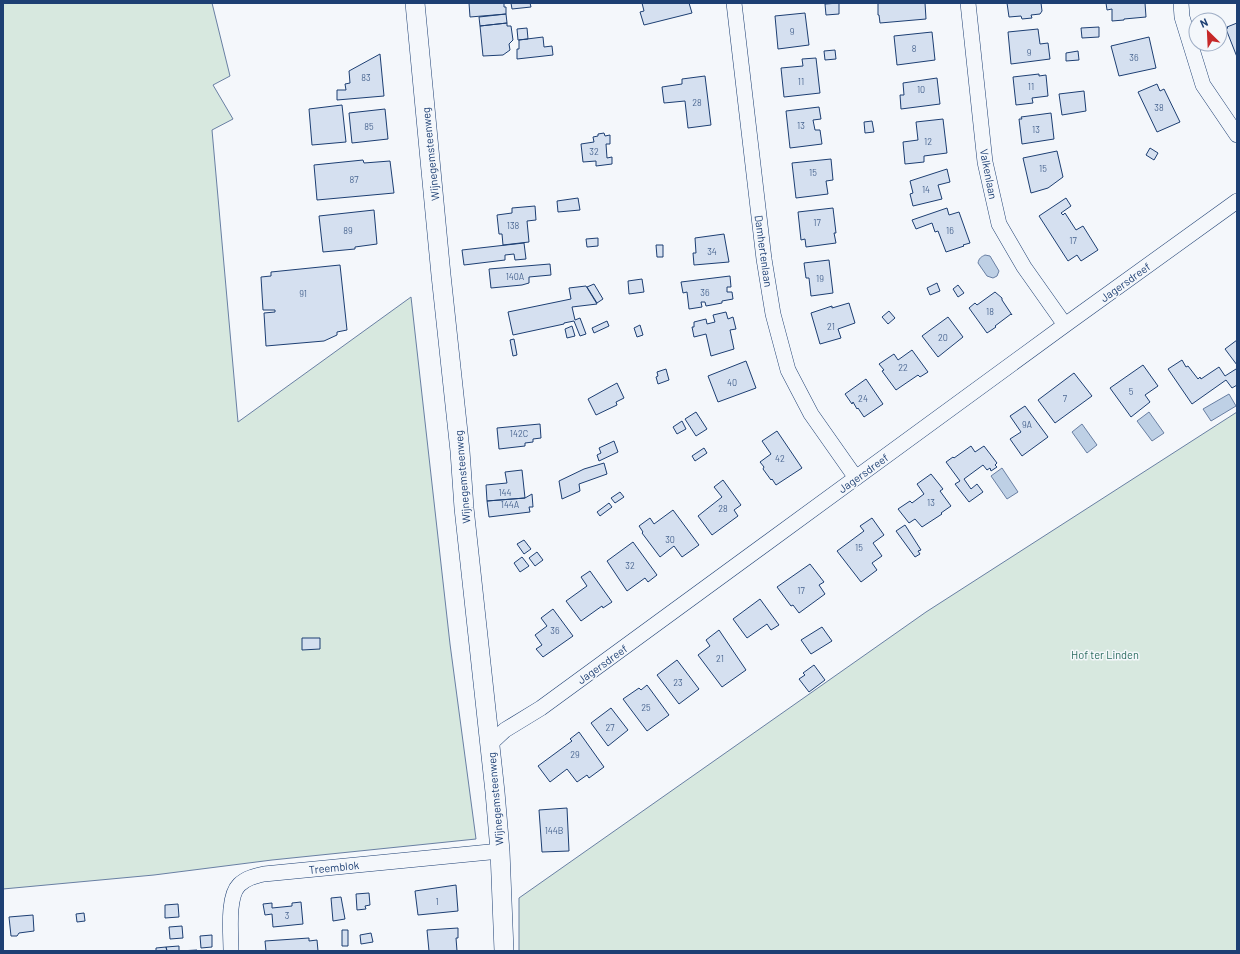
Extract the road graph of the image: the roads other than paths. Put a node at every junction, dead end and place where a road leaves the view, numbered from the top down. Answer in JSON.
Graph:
{"nodes":[{"id":1,"x":414,"y":3,"type":"edge"},
{"id":2,"x":734,"y":3,"type":"edge"},
{"id":3,"x":968,"y":3,"type":"edge"},
{"id":4,"x":1181,"y":3,"type":"edge"},
{"id":5,"x":1237,"y":135,"type":"edge"},
{"id":6,"x":1237,"y":201,"type":"edge"},
{"id":7,"x":1065,"y":325,"type":"junction"},
{"id":8,"x":856,"y":478,"type":"junction"},
{"id":9,"x":490,"y":744,"type":"junction"},
{"id":10,"x":500,"y":851,"type":"junction"},
{"id":11,"x":231,"y":951,"type":"edge"},
{"id":12,"x":504,"y":951,"type":"edge"}],
"edges":[{"from":1,"to":9,"type":"street","name":"Wijnegemsteenweg"},
{"from":2,"to":8,"type":"street","name":"Damhertenlaan"},
{"from":3,"to":7,"type":"street","name":"Valkenlaan"},
{"from":4,"to":5,"type":"street"},
{"from":6,"to":7,"type":"street","name":"Jagersdreef"},
{"from":7,"to":8,"type":"street","name":"Jagersdreef"},
{"from":8,"to":9,"type":"street","name":"Jagersdreef"},
{"from":9,"to":10,"type":"street","name":"Wijnegemsteenweg"},
{"from":10,"to":11,"type":"street","name":"Treemblok"},
{"from":10,"to":12,"type":"street","name":"Wijnegemsteenweg"}]}
